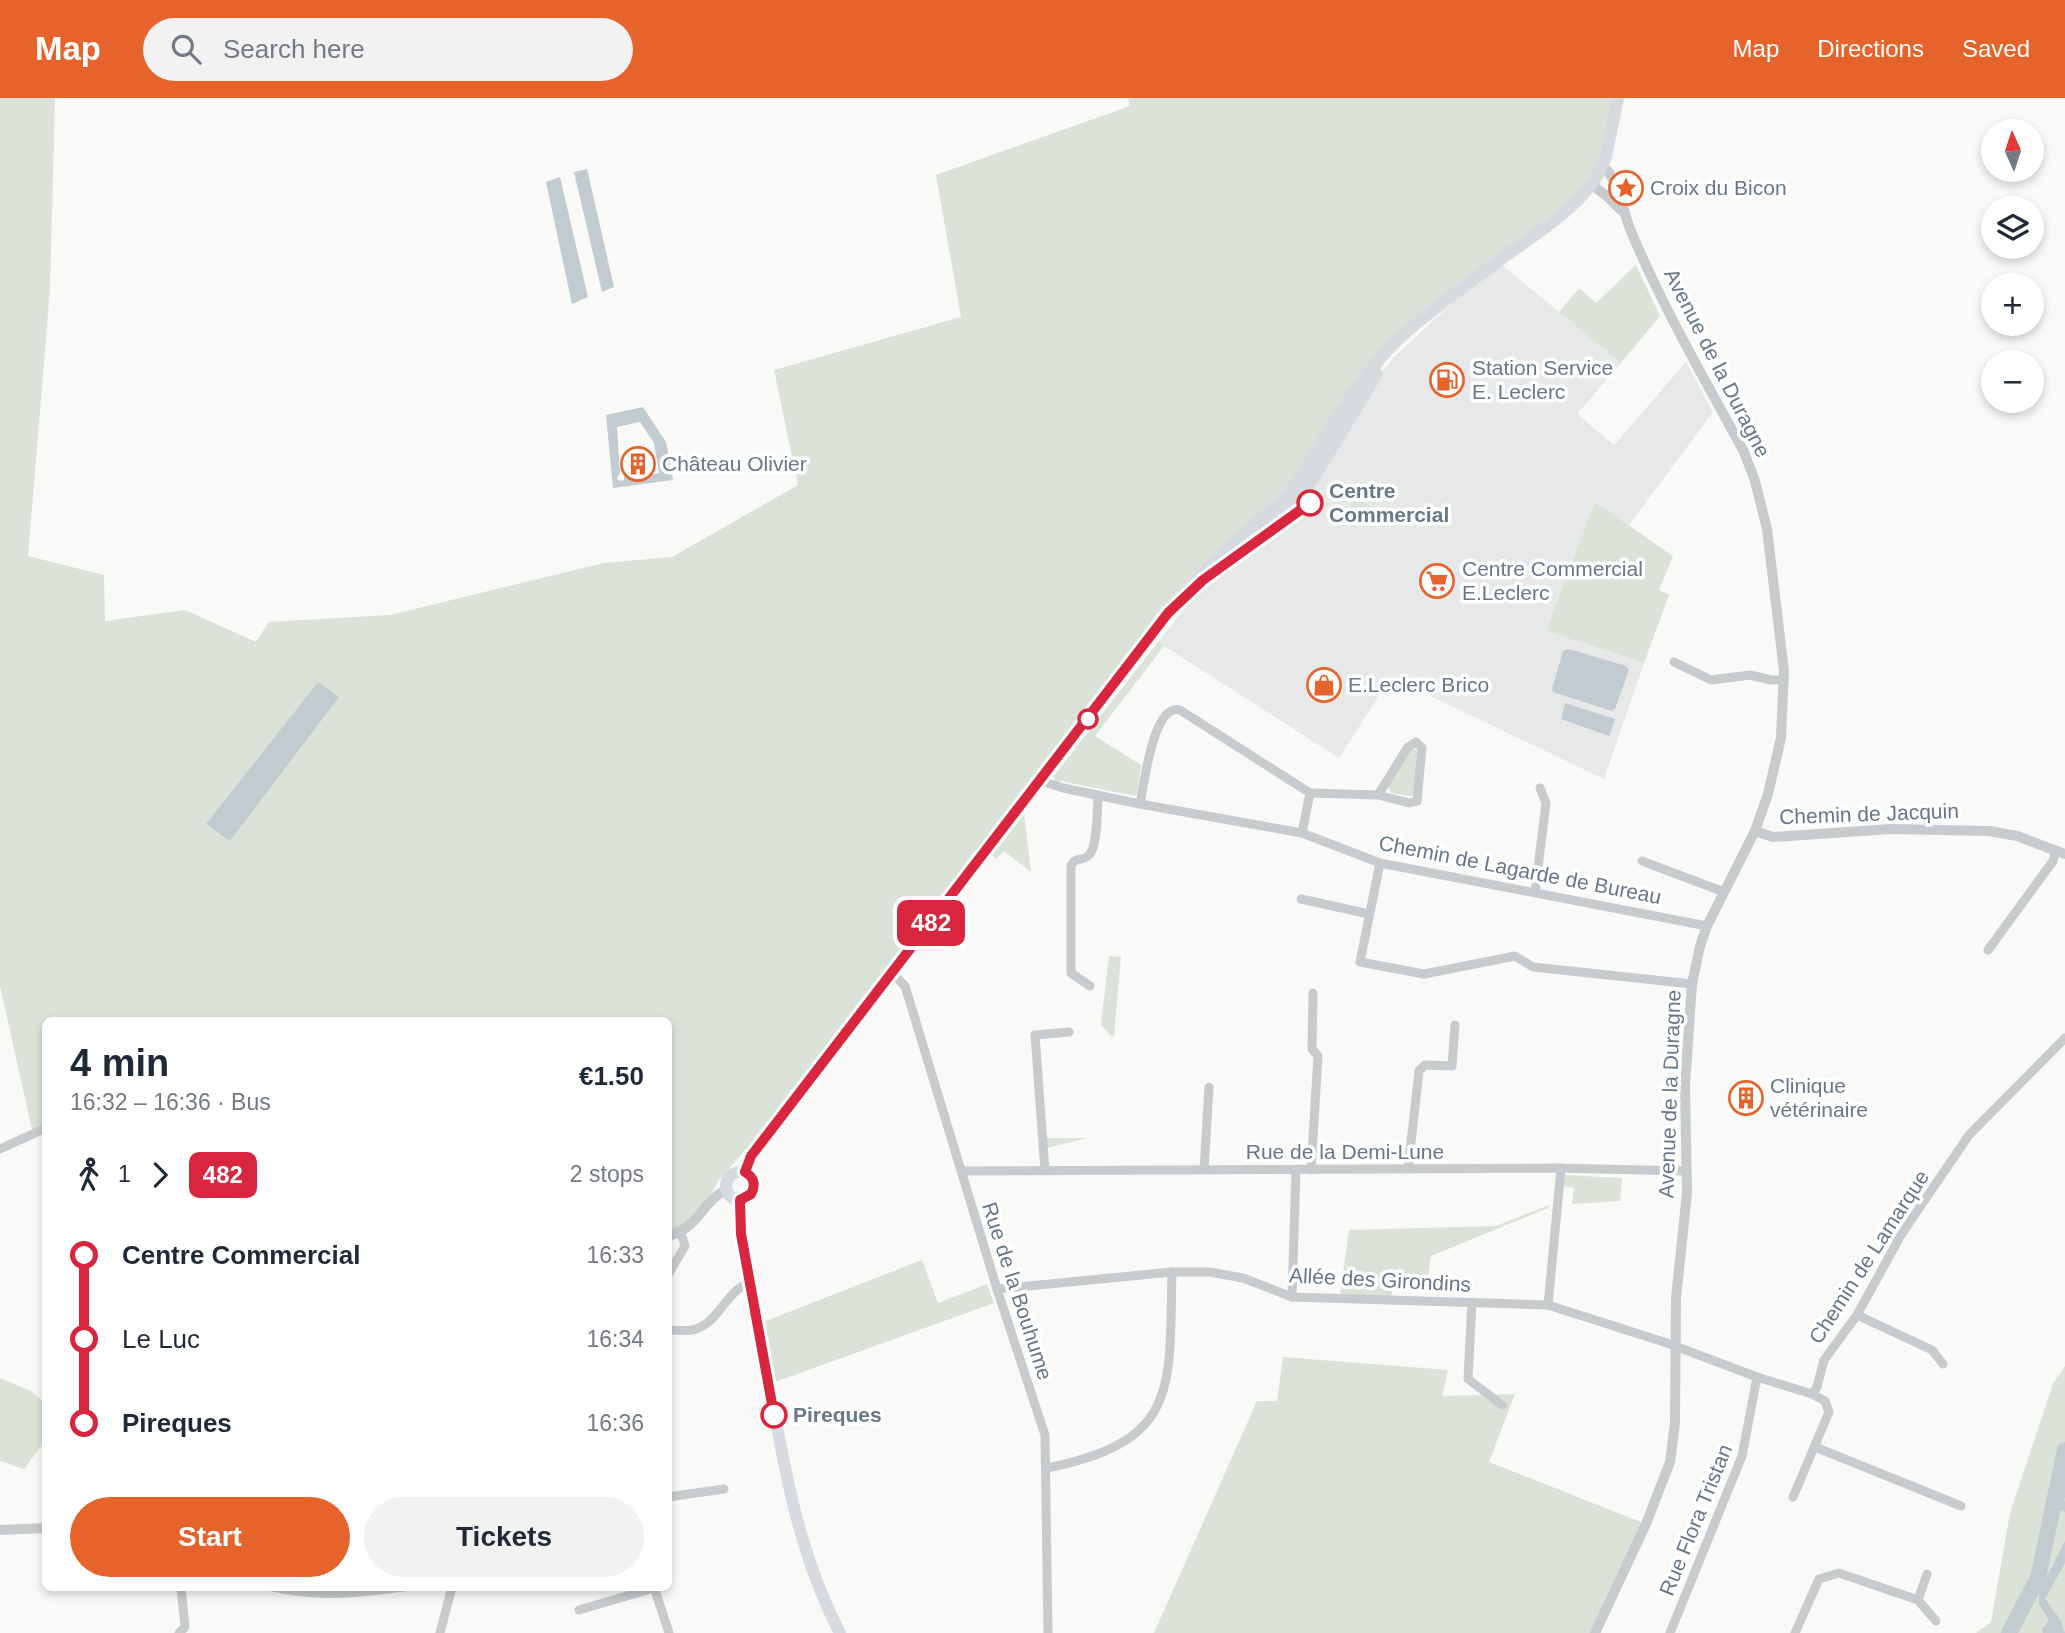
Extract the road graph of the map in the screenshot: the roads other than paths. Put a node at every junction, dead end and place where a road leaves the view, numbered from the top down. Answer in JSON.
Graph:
{"nodes":[{"id":1,"x":1618,"y":98,"type":"edge"},
{"id":2,"x":1603,"y":166,"type":"junction"},
{"id":3,"x":1591,"y":184,"type":"junction"},
{"id":4,"x":1623,"y":212,"type":"junction"},
{"id":5,"x":1427,"y":315,"type":"junction"},
{"id":6,"x":1190,"y":590,"type":"junction"},
{"id":7,"x":1674,"y":662,"type":"dead end"},
{"id":8,"x":1784,"y":680,"type":"junction"},
{"id":9,"x":1041,"y":781,"type":"junction"},
{"id":10,"x":1540,"y":788,"type":"dead end"},
{"id":11,"x":1310,"y":793,"type":"junction"},
{"id":12,"x":1098,"y":795,"type":"junction"},
{"id":13,"x":1378,"y":795,"type":"junction"},
{"id":14,"x":1140,"y":804,"type":"junction"},
{"id":15,"x":1755,"y":831,"type":"junction"},
{"id":16,"x":1302,"y":833,"type":"junction"},
{"id":17,"x":2060,"y":852,"type":"edge"},
{"id":18,"x":1642,"y":861,"type":"dead end"},
{"id":19,"x":1380,"y":863,"type":"junction"},
{"id":20,"x":1535,"y":892,"type":"junction"},
{"id":21,"x":1724,"y":892,"type":"junction"},
{"id":22,"x":1301,"y":899,"type":"dead end"},
{"id":23,"x":1369,"y":914,"type":"junction"},
{"id":24,"x":1707,"y":926,"type":"junction"},
{"id":25,"x":1988,"y":950,"type":"dead end"},
{"id":26,"x":892,"y":973,"type":"junction"},
{"id":27,"x":1692,"y":984,"type":"junction"},
{"id":28,"x":1090,"y":986,"type":"dead end"},
{"id":29,"x":1313,"y":993,"type":"dead end"},
{"id":30,"x":1455,"y":1025,"type":"dead end"},
{"id":31,"x":1069,"y":1032,"type":"dead end"},
{"id":32,"x":2065,"y":1038,"type":"edge"},
{"id":33,"x":1209,"y":1087,"type":"dead end"},
{"id":34,"x":42,"y":1130,"type":"edge"},
{"id":35,"x":0,"y":1149,"type":"edge"},
{"id":36,"x":1561,"y":1168,"type":"junction"},
{"id":37,"x":1408,"y":1169,"type":"junction"},
{"id":38,"x":1204,"y":1170,"type":"junction"},
{"id":39,"x":1296,"y":1170,"type":"junction"},
{"id":40,"x":1311,"y":1170,"type":"junction"},
{"id":41,"x":961,"y":1171,"type":"junction"},
{"id":42,"x":1045,"y":1171,"type":"junction"},
{"id":43,"x":1687,"y":1171,"type":"junction"},
{"id":44,"x":745,"y":1172,"type":"junction"},
{"id":45,"x":726,"y":1190,"type":"junction"},
{"id":46,"x":740,"y":1200,"type":"junction"},
{"id":47,"x":681,"y":1233,"type":"junction"},
{"id":48,"x":672,"y":1235,"type":"edge"},
{"id":49,"x":672,"y":1268,"type":"edge"},
{"id":50,"x":1172,"y":1272,"type":"junction"},
{"id":51,"x":749,"y":1283,"type":"junction"},
{"id":52,"x":997,"y":1289,"type":"junction"},
{"id":53,"x":1292,"y":1297,"type":"junction"},
{"id":54,"x":1472,"y":1302,"type":"junction"},
{"id":55,"x":1548,"y":1305,"type":"junction"},
{"id":56,"x":1857,"y":1315,"type":"junction"},
{"id":57,"x":672,"y":1330,"type":"edge"},
{"id":58,"x":1674,"y":1347,"type":"junction"},
{"id":59,"x":1943,"y":1364,"type":"dead end"},
{"id":60,"x":1756,"y":1377,"type":"junction"},
{"id":61,"x":1812,"y":1394,"type":"junction"},
{"id":62,"x":1502,"y":1405,"type":"dead end"},
{"id":63,"x":1815,"y":1447,"type":"junction"},
{"id":64,"x":1047,"y":1468,"type":"junction"},
{"id":65,"x":724,"y":1489,"type":"dead end"},
{"id":66,"x":672,"y":1496,"type":"edge"},
{"id":67,"x":1793,"y":1497,"type":"dead end"},
{"id":68,"x":1961,"y":1506,"type":"dead end"},
{"id":69,"x":42,"y":1528,"type":"edge"},
{"id":70,"x":0,"y":1530,"type":"edge"},
{"id":71,"x":1927,"y":1574,"type":"dead end"},
{"id":72,"x":181,"y":1591,"type":"edge"},
{"id":73,"x":302,"y":1591,"type":"edge"},
{"id":74,"x":368,"y":1591,"type":"edge"},
{"id":75,"x":451,"y":1591,"type":"edge"},
{"id":76,"x":641,"y":1591,"type":"edge"},
{"id":77,"x":655,"y":1591,"type":"edge"},
{"id":78,"x":1918,"y":1600,"type":"junction"},
{"id":79,"x":579,"y":1610,"type":"dead end"},
{"id":80,"x":1936,"y":1621,"type":"dead end"},
{"id":81,"x":179,"y":1633,"type":"edge"},
{"id":82,"x":440,"y":1633,"type":"edge"},
{"id":83,"x":669,"y":1633,"type":"edge"},
{"id":84,"x":840,"y":1633,"type":"edge"},
{"id":85,"x":1048,"y":1633,"type":"edge"},
{"id":86,"x":1595,"y":1633,"type":"edge"},
{"id":87,"x":1670,"y":1633,"type":"edge"},
{"id":88,"x":1795,"y":1633,"type":"edge"}],
"edges":[{"from":1,"to":2,"type":"main road"},
{"from":2,"to":3,"type":"main road"},
{"from":2,"to":4,"type":"street","name":"Avenue de la Duragne"},
{"from":3,"to":4,"type":"street","name":"Avenue de la Duragne"},
{"from":3,"to":5,"type":"main road"},
{"from":4,"to":8,"type":"street","name":"Avenue de la Duragne"},
{"from":5,"to":6,"type":"main road"},
{"from":5,"to":6,"type":"main road"},
{"from":6,"to":9,"type":"main road"},
{"from":7,"to":8,"type":"street"},
{"from":8,"to":15,"type":"street","name":"Avenue de la Duragne"},
{"from":9,"to":12,"type":"street","name":"Chemin de Lagarde de Bureau"},
{"from":9,"to":26,"type":"main road"},
{"from":10,"to":20,"type":"street"},
{"from":11,"to":13,"type":"street"},
{"from":11,"to":14,"type":"street"},
{"from":11,"to":16,"type":"street"},
{"from":12,"to":14,"type":"street","name":"Chemin de Lagarde de Bureau"},
{"from":12,"to":28,"type":"street"},
{"from":13,"to":13,"type":"street"},
{"from":14,"to":16,"type":"street","name":"Chemin de Lagarde de Bureau"},
{"from":15,"to":17,"type":"street","name":"Chemin de Jacquin"},
{"from":15,"to":21,"type":"street","name":"Avenue de la Duragne"},
{"from":16,"to":19,"type":"street","name":"Chemin de Lagarde de Bureau"},
{"from":17,"to":25,"type":"street"},
{"from":18,"to":21,"type":"street"},
{"from":19,"to":20,"type":"street","name":"Chemin de Lagarde de Bureau"},
{"from":19,"to":23,"type":"street"},
{"from":20,"to":24,"type":"street","name":"Chemin de Lagarde de Bureau"},
{"from":21,"to":24,"type":"street","name":"Avenue de la Duragne"},
{"from":22,"to":23,"type":"street"},
{"from":23,"to":27,"type":"street"},
{"from":24,"to":27,"type":"street","name":"Avenue de la Duragne"},
{"from":26,"to":41,"type":"street","name":"Rue de la Bouhume"},
{"from":26,"to":44,"type":"main road"},
{"from":27,"to":43,"type":"street","name":"Avenue de la Duragne"},
{"from":29,"to":40,"type":"street"},
{"from":30,"to":37,"type":"street"},
{"from":31,"to":42,"type":"street"},
{"from":32,"to":56,"type":"street","name":"Chemin de Lamarque"},
{"from":33,"to":38,"type":"street"},
{"from":34,"to":35,"type":"street"},
{"from":36,"to":37,"type":"street","name":"Rue de la Demi-Lune"},
{"from":36,"to":43,"type":"street","name":"Rue de la Demi-Lune"},
{"from":36,"to":55,"type":"street"},
{"from":37,"to":40,"type":"street","name":"Rue de la Demi-Lune"},
{"from":38,"to":39,"type":"street","name":"Rue de la Demi-Lune"},
{"from":38,"to":42,"type":"street","name":"Rue de la Demi-Lune"},
{"from":39,"to":40,"type":"street","name":"Rue de la Demi-Lune"},
{"from":39,"to":53,"type":"street"},
{"from":41,"to":42,"type":"street","name":"Rue de la Demi-Lune"},
{"from":41,"to":52,"type":"street","name":"Rue de la Bouhume"},
{"from":43,"to":58,"type":"street","name":"Avenue de la Duragne"},
{"from":44,"to":45,"type":"main road"},
{"from":44,"to":46,"type":"main road"},
{"from":45,"to":46,"type":"main road"},
{"from":45,"to":47,"type":"street"},
{"from":46,"to":51,"type":"main road"},
{"from":47,"to":48,"type":"street"},
{"from":47,"to":49,"type":"street"},
{"from":50,"to":52,"type":"street","name":"Allée des Girondins"},
{"from":50,"to":53,"type":"street","name":"Allée des Girondins"},
{"from":50,"to":64,"type":"street"},
{"from":51,"to":57,"type":"street"},
{"from":51,"to":84,"type":"main road"},
{"from":52,"to":64,"type":"street","name":"Rue de la Bouhume"},
{"from":53,"to":54,"type":"street","name":"Allée des Girondins"},
{"from":54,"to":55,"type":"street","name":"Allée des Girondins"},
{"from":54,"to":62,"type":"street"},
{"from":55,"to":58,"type":"street","name":"Allée des Girondins"},
{"from":56,"to":59,"type":"street"},
{"from":56,"to":61,"type":"street","name":"Chemin de Lamarque"},
{"from":58,"to":60,"type":"street"},
{"from":58,"to":86,"type":"street","name":"Avenue de la Duragne"},
{"from":60,"to":61,"type":"street"},
{"from":60,"to":87,"type":"street","name":"Rue Flora Tristan"},
{"from":61,"to":63,"type":"street"},
{"from":63,"to":67,"type":"street"},
{"from":63,"to":68,"type":"street"},
{"from":64,"to":85,"type":"street","name":"Rue de la Bouhume"},
{"from":65,"to":66,"type":"street"},
{"from":69,"to":70,"type":"street"},
{"from":71,"to":78,"type":"street"},
{"from":72,"to":81,"type":"street"},
{"from":73,"to":74,"type":"street"},
{"from":75,"to":82,"type":"street"},
{"from":76,"to":79,"type":"street"},
{"from":77,"to":83,"type":"street"},
{"from":78,"to":80,"type":"street"},
{"from":78,"to":88,"type":"street"}]}
